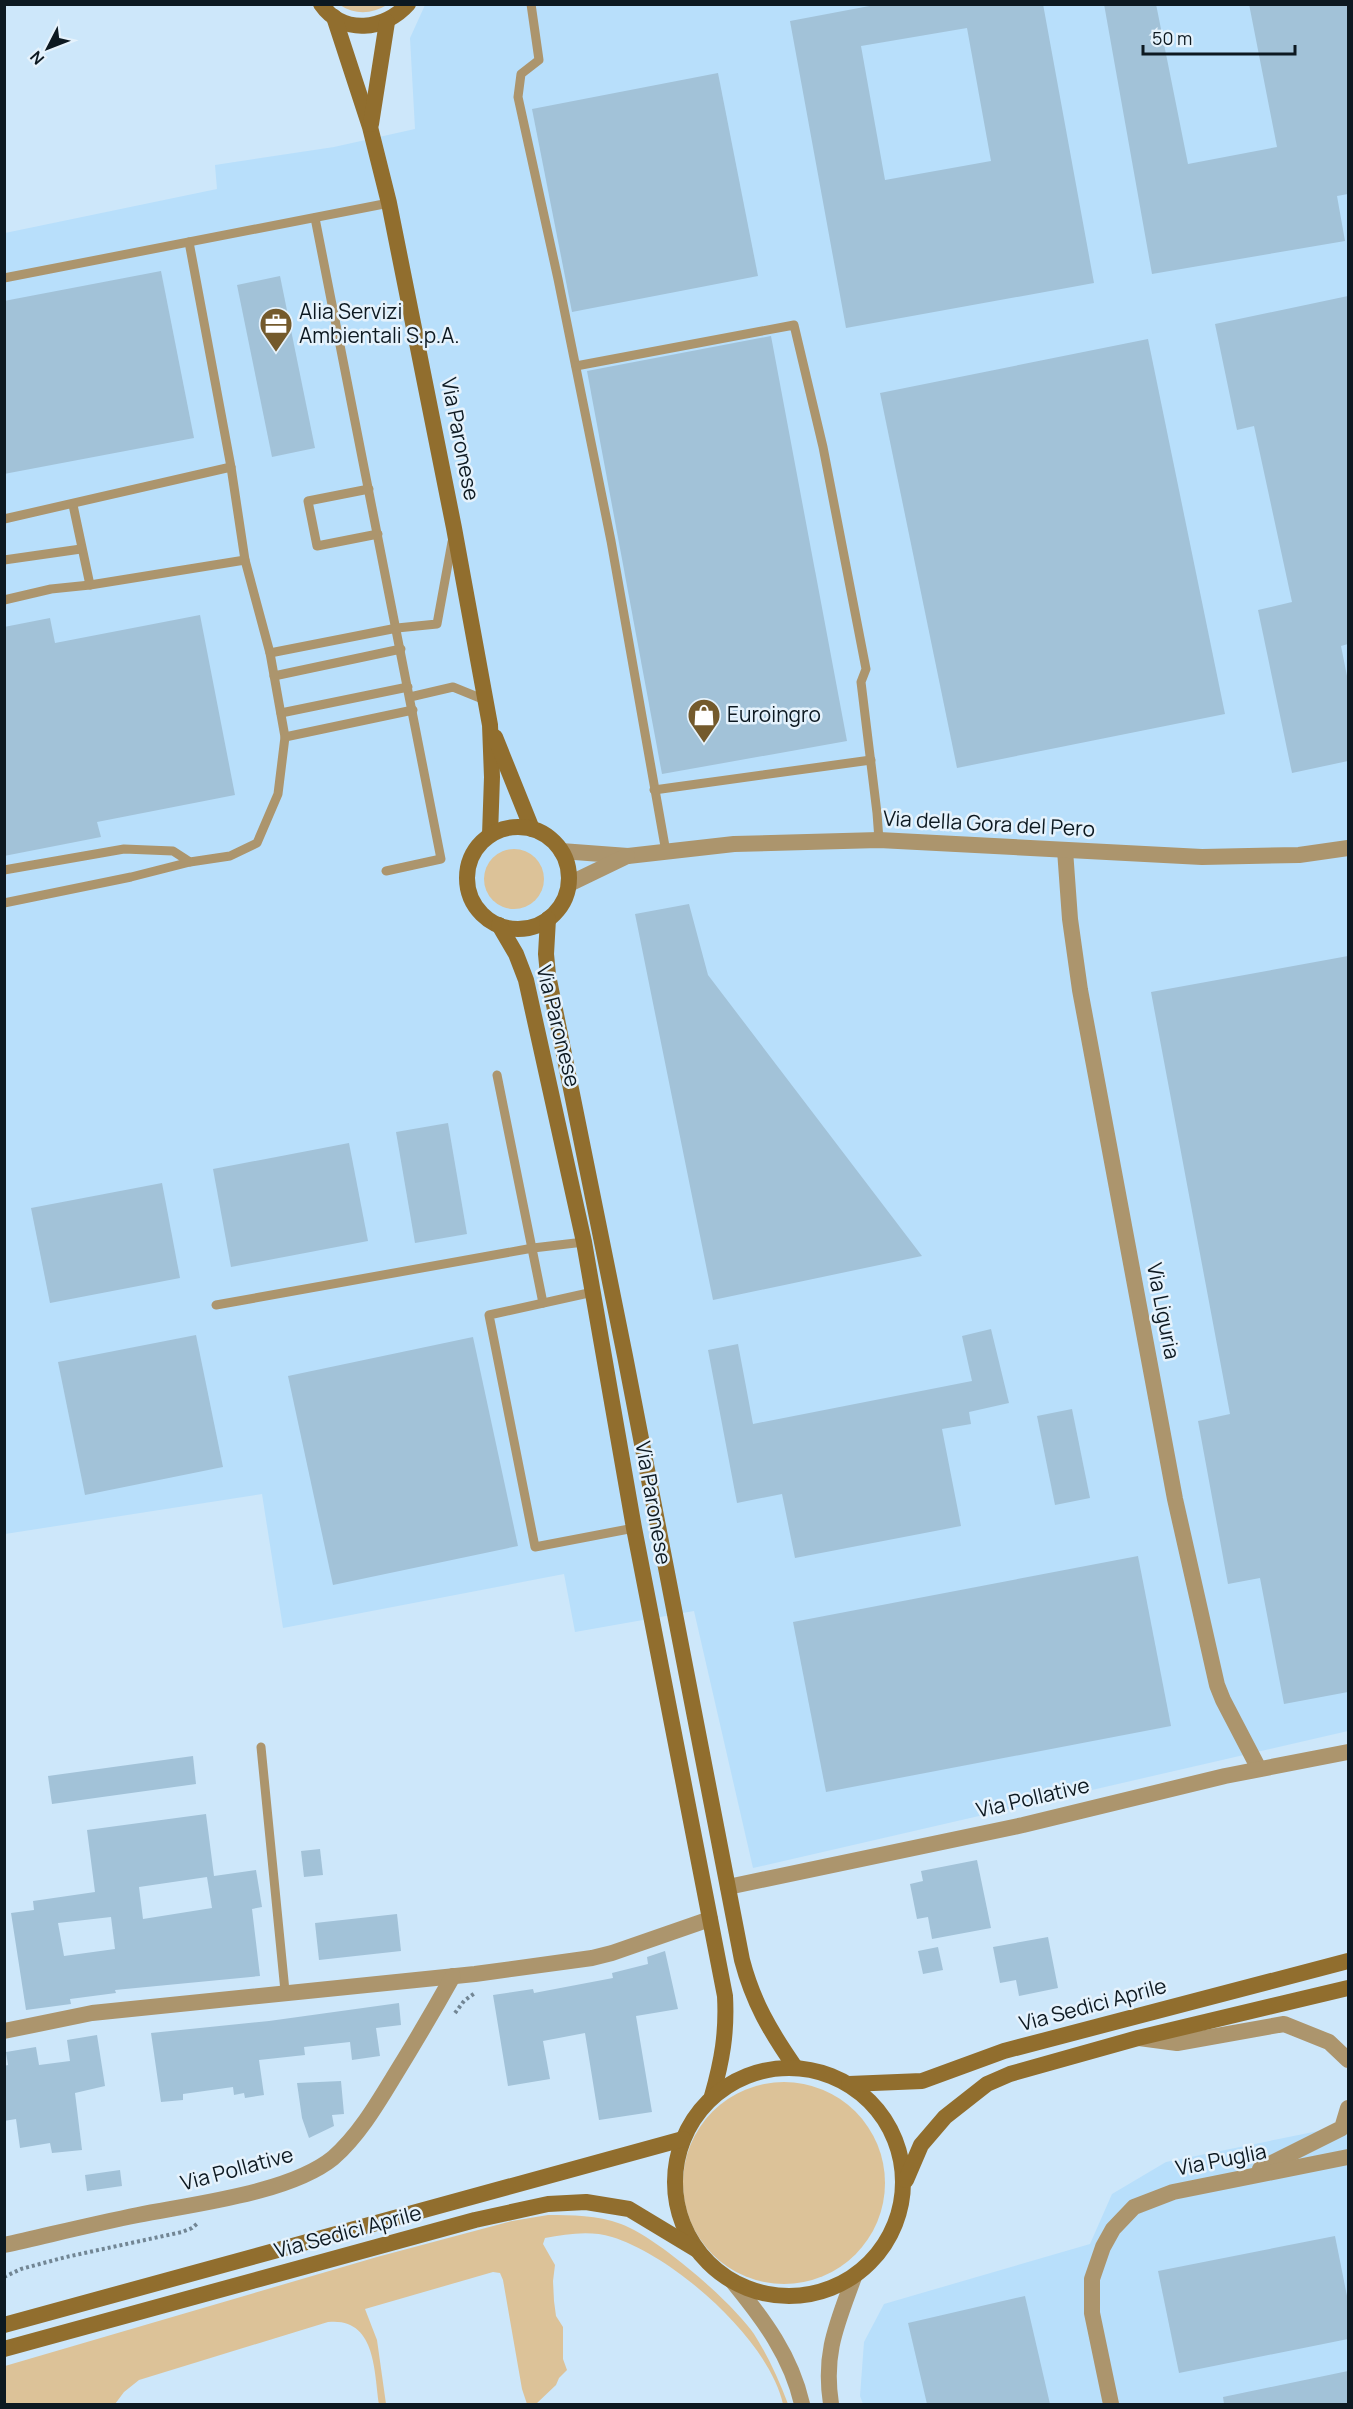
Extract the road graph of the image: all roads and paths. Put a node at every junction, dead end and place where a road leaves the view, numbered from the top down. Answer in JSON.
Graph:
{"nodes":[{"id":1,"x":321,"y":4,"type":"edge"},
{"id":2,"x":408,"y":4,"type":"edge"},
{"id":3,"x":531,"y":4,"type":"edge"},
{"id":4,"x":334,"y":17,"type":"junction"},
{"id":5,"x":387,"y":22,"type":"junction"},
{"id":6,"x":370,"y":127,"type":"junction"},
{"id":7,"x":388,"y":203,"type":"junction"},
{"id":8,"x":315,"y":218,"type":"junction"},
{"id":9,"x":189,"y":242,"type":"junction"},
{"id":10,"x":4,"y":278,"type":"edge"},
{"id":11,"x":576,"y":366,"type":"junction"},
{"id":12,"x":231,"y":467,"type":"junction"},
{"id":13,"x":369,"y":489,"type":"junction"},
{"id":14,"x":73,"y":505,"type":"junction"},
{"id":15,"x":4,"y":519,"type":"edge"},
{"id":16,"x":454,"y":528,"type":"junction"},
{"id":17,"x":378,"y":534,"type":"junction"},
{"id":18,"x":81,"y":549,"type":"junction"},
{"id":19,"x":4,"y":560,"type":"edge"},
{"id":20,"x":245,"y":560,"type":"junction"},
{"id":21,"x":90,"y":585,"type":"junction"},
{"id":22,"x":4,"y":600,"type":"edge"},
{"id":23,"x":397,"y":628,"type":"junction"},
{"id":24,"x":401,"y":649,"type":"junction"},
{"id":25,"x":270,"y":653,"type":"junction"},
{"id":26,"x":274,"y":676,"type":"junction"},
{"id":27,"x":408,"y":687,"type":"junction"},
{"id":28,"x":410,"y":697,"type":"junction"},
{"id":29,"x":485,"y":700,"type":"junction"},
{"id":30,"x":413,"y":710,"type":"junction"},
{"id":31,"x":280,"y":713,"type":"junction"},
{"id":32,"x":490,"y":725,"type":"junction"},
{"id":33,"x":285,"y":737,"type":"junction"},
{"id":34,"x":871,"y":760,"type":"junction"},
{"id":35,"x":654,"y":790,"type":"junction"},
{"id":36,"x":532,"y":829,"type":"junction"},
{"id":37,"x":490,"y":835,"type":"junction"},
{"id":38,"x":879,"y":840,"type":"junction"},
{"id":39,"x":1348,"y":848,"type":"edge"},
{"id":40,"x":1065,"y":850,"type":"junction"},
{"id":41,"x":561,"y":851,"type":"junction"},
{"id":42,"x":666,"y":852,"type":"junction"},
{"id":43,"x":627,"y":856,"type":"junction"},
{"id":44,"x":190,"y":862,"type":"junction"},
{"id":45,"x":4,"y":870,"type":"edge"},
{"id":46,"x":386,"y":871,"type":"dead end"},
{"id":47,"x":569,"y":884,"type":"junction"},
{"id":48,"x":4,"y":903,"type":"edge"},
{"id":49,"x":548,"y":919,"type":"junction"},
{"id":50,"x":499,"y":926,"type":"junction"},
{"id":51,"x":496,"y":1075,"type":"dead end"},
{"id":52,"x":584,"y":1242,"type":"junction"},
{"id":53,"x":532,"y":1248,"type":"junction"},
{"id":54,"x":593,"y":1292,"type":"junction"},
{"id":55,"x":543,"y":1303,"type":"junction"},
{"id":56,"x":216,"y":1305,"type":"dead end"},
{"id":57,"x":634,"y":1528,"type":"junction"},
{"id":58,"x":261,"y":1747,"type":"dead end"},
{"id":59,"x":1348,"y":1752,"type":"edge"},
{"id":60,"x":1259,"y":1769,"type":"junction"},
{"id":61,"x":728,"y":1887,"type":"junction"},
{"id":62,"x":710,"y":1919,"type":"junction"},
{"id":63,"x":1348,"y":1961,"type":"edge"},
{"id":64,"x":453,"y":1976,"type":"junction"},
{"id":65,"x":1348,"y":1988,"type":"edge"},
{"id":66,"x":479,"y":1990,"type":"dead end"},
{"id":67,"x":285,"y":1991,"type":"junction"},
{"id":68,"x":451,"y":2018,"type":"dead end"},
{"id":69,"x":4,"y":2031,"type":"edge"},
{"id":70,"x":1138,"y":2038,"type":"junction"},
{"id":71,"x":1348,"y":2060,"type":"edge"},
{"id":72,"x":795,"y":2067,"type":"junction"},
{"id":73,"x":849,"y":2084,"type":"junction"},
{"id":74,"x":712,"y":2096,"type":"junction"},
{"id":75,"x":1348,"y":2108,"type":"edge"},
{"id":76,"x":683,"y":2139,"type":"junction"},
{"id":77,"x":1348,"y":2157,"type":"edge"},
{"id":78,"x":1241,"y":2179,"type":"junction"},
{"id":79,"x":904,"y":2183,"type":"junction"},
{"id":80,"x":224,"y":2198,"type":"junction"},
{"id":81,"x":4,"y":2245,"type":"edge"},
{"id":82,"x":697,"y":2250,"type":"junction"},
{"id":83,"x":4,"y":2277,"type":"edge"},
{"id":84,"x":854,"y":2277,"type":"junction"},
{"id":85,"x":733,"y":2282,"type":"junction"},
{"id":86,"x":10,"y":2324,"type":"edge"},
{"id":87,"x":13,"y":2347,"type":"edge"},
{"id":88,"x":802,"y":2404,"type":"edge"},
{"id":89,"x":831,"y":2404,"type":"edge"},
{"id":90,"x":1111,"y":2404,"type":"edge"}],
"edges":[{"from":1,"to":4,"type":"main road"},
{"from":2,"to":5,"type":"main road"},
{"from":3,"to":11,"type":"lane"},
{"from":4,"to":5,"type":"main road"},
{"from":4,"to":6,"type":"main road","name":"Via Paronese"},
{"from":5,"to":6,"type":"main road","name":"Via Paronese"},
{"from":6,"to":7,"type":"main road","name":"Via Paronese"},
{"from":7,"to":8,"type":"lane"},
{"from":7,"to":16,"type":"main road","name":"Via Paronese"},
{"from":8,"to":9,"type":"lane"},
{"from":8,"to":13,"type":"lane"},
{"from":9,"to":10,"type":"lane"},
{"from":9,"to":12,"type":"lane"},
{"from":11,"to":34,"type":"lane"},
{"from":11,"to":35,"type":"lane"},
{"from":12,"to":14,"type":"lane"},
{"from":12,"to":20,"type":"lane"},
{"from":13,"to":17,"type":"lane"},
{"from":13,"to":17,"type":"lane"},
{"from":14,"to":15,"type":"lane"},
{"from":14,"to":18,"type":"lane"},
{"from":16,"to":23,"type":"lane"},
{"from":16,"to":29,"type":"main road","name":"Via Paronese"},
{"from":17,"to":23,"type":"lane"},
{"from":18,"to":19,"type":"lane"},
{"from":18,"to":21,"type":"lane"},
{"from":20,"to":21,"type":"lane"},
{"from":20,"to":25,"type":"lane"},
{"from":21,"to":22,"type":"lane"},
{"from":23,"to":24,"type":"lane"},
{"from":23,"to":25,"type":"lane"},
{"from":24,"to":26,"type":"lane"},
{"from":24,"to":27,"type":"lane"},
{"from":25,"to":26,"type":"lane"},
{"from":26,"to":31,"type":"lane"},
{"from":27,"to":28,"type":"lane"},
{"from":27,"to":31,"type":"lane"},
{"from":28,"to":29,"type":"lane"},
{"from":28,"to":30,"type":"lane"},
{"from":29,"to":32,"type":"main road","name":"Via Paronese"},
{"from":30,"to":33,"type":"lane"},
{"from":30,"to":46,"type":"lane"},
{"from":31,"to":33,"type":"lane"},
{"from":32,"to":36,"type":"main road","name":"Via Paronese"},
{"from":32,"to":37,"type":"main road","name":"Via Paronese"},
{"from":33,"to":44,"type":"lane"},
{"from":34,"to":35,"type":"lane"},
{"from":34,"to":38,"type":"lane"},
{"from":35,"to":42,"type":"lane"},
{"from":36,"to":37,"type":"main road"},
{"from":36,"to":41,"type":"main road"},
{"from":37,"to":50,"type":"main road","name":"Via Paronese"},
{"from":38,"to":40,"type":"street","name":"Via della Gora del Pero"},
{"from":38,"to":42,"type":"street","name":"Via della Gora del Pero"},
{"from":39,"to":40,"type":"street","name":"Via della Gora del Pero"},
{"from":40,"to":60,"type":"street","name":"Via Liguria"},
{"from":41,"to":43,"type":"street","name":"Via della Gora del Pero"},
{"from":41,"to":47,"type":"main road"},
{"from":42,"to":43,"type":"street","name":"Via della Gora del Pero"},
{"from":43,"to":47,"type":"street","name":"Via della Gora del Pero"},
{"from":44,"to":45,"type":"lane"},
{"from":44,"to":48,"type":"lane"},
{"from":47,"to":49,"type":"main road"},
{"from":49,"to":50,"type":"main road"},
{"from":49,"to":61,"type":"main road","name":"Via Paronese"},
{"from":50,"to":52,"type":"main road","name":"Via Paronese"},
{"from":51,"to":53,"type":"lane"},
{"from":52,"to":53,"type":"lane"},
{"from":52,"to":54,"type":"main road","name":"Via Paronese"},
{"from":53,"to":55,"type":"lane"},
{"from":53,"to":56,"type":"lane"},
{"from":54,"to":55,"type":"lane"},
{"from":54,"to":57,"type":"main road","name":"Via Paronese"},
{"from":55,"to":57,"type":"lane"},
{"from":57,"to":62,"type":"main road","name":"Via Paronese"},
{"from":58,"to":67,"type":"lane"},
{"from":59,"to":60,"type":"street","name":"Via Pollative"},
{"from":60,"to":61,"type":"street","name":"Via Pollative"},
{"from":61,"to":72,"type":"main road","name":"Via Paronese"},
{"from":62,"to":64,"type":"street"},
{"from":62,"to":74,"type":"main road","name":"Via Paronese"},
{"from":63,"to":73,"type":"main road","name":"Via Sedici Aprile"},
{"from":64,"to":67,"type":"street"},
{"from":64,"to":80,"type":"street","name":"Via Pollative"},
{"from":65,"to":70,"type":"main road","name":"Via Sedici Aprile"},
{"from":66,"to":68,"type":"path"},
{"from":67,"to":69,"type":"street"},
{"from":70,"to":71,"type":"street"},
{"from":70,"to":79,"type":"main road","name":"Via Sedici Aprile"},
{"from":72,"to":73,"type":"main road","name":"Via Sedici Aprile"},
{"from":72,"to":74,"type":"main road","name":"Via Sedici Aprile"},
{"from":73,"to":79,"type":"main road","name":"Via Sedici Aprile"},
{"from":74,"to":76,"type":"main road","name":"Via Sedici Aprile"},
{"from":75,"to":78,"type":"street"},
{"from":76,"to":82,"type":"main road","name":"Via Sedici Aprile"},
{"from":76,"to":86,"type":"main road","name":"Via Sedici Aprile"},
{"from":77,"to":78,"type":"street","name":"Via Puglia"},
{"from":78,"to":90,"type":"street","name":"Via Puglia"},
{"from":79,"to":84,"type":"main road","name":"Via Sedici Aprile"},
{"from":80,"to":81,"type":"street","name":"Via Pollative"},
{"from":80,"to":83,"type":"path"},
{"from":82,"to":85,"type":"main road","name":"Via Sedici Aprile"},
{"from":82,"to":87,"type":"main road","name":"Via Sedici Aprile"},
{"from":84,"to":85,"type":"main road","name":"Via Sedici Aprile"},
{"from":84,"to":89,"type":"street"},
{"from":85,"to":88,"type":"street"}]}
